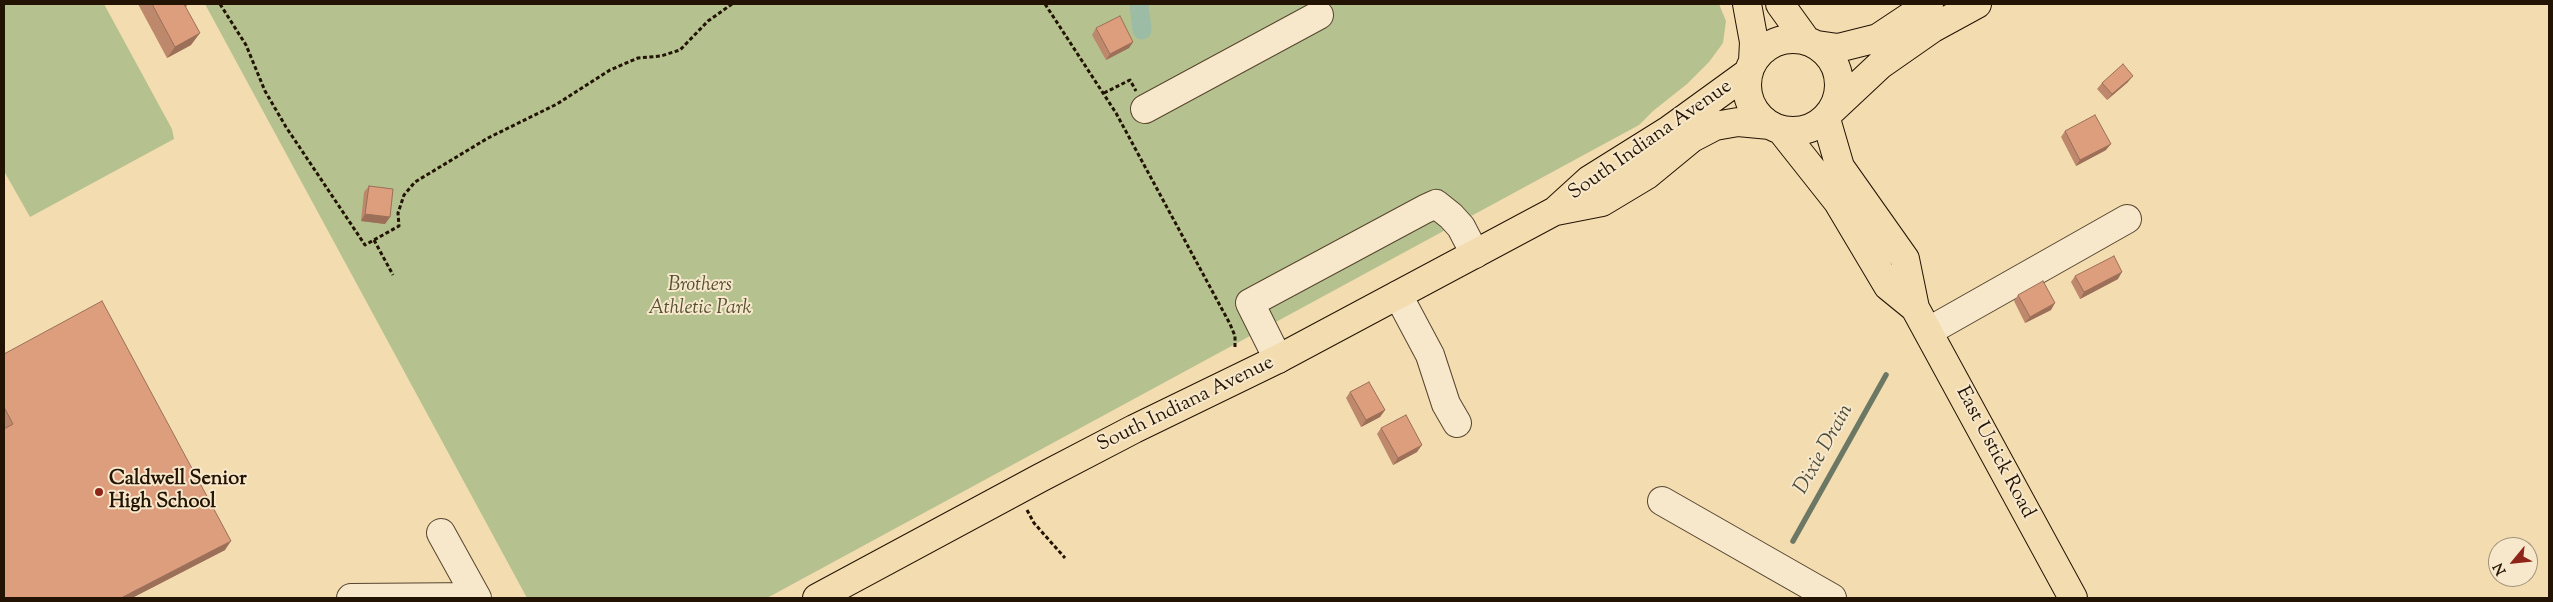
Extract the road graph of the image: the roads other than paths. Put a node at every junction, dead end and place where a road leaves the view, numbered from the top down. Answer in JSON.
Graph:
{"nodes":[{"id":1,"x":1747,"y":4,"type":"edge"},
{"id":2,"x":1780,"y":4,"type":"edge"},
{"id":3,"x":1929,"y":4,"type":"edge"},
{"id":4,"x":1977,"y":4,"type":"edge"},
{"id":5,"x":1319,"y":15,"type":"dead end"},
{"id":6,"x":1812,"y":43,"type":"junction"},
{"id":7,"x":1751,"y":67,"type":"junction"},
{"id":8,"x":1145,"y":108,"type":"road end"},
{"id":9,"x":1830,"y":114,"type":"junction"},
{"id":10,"x":1775,"y":128,"type":"junction"},
{"id":11,"x":1555,"y":211,"type":"junction"},
{"id":12,"x":2127,"y":219,"type":"dead end"},
{"id":13,"x":1475,"y":254,"type":"junction"},
{"id":14,"x":1398,"y":295,"type":"junction"},
{"id":15,"x":1922,"y":320,"type":"junction"},
{"id":16,"x":1278,"y":359,"type":"junction"},
{"id":17,"x":1457,"y":423,"type":"dead end"},
{"id":18,"x":1662,"y":501,"type":"dead end"},
{"id":19,"x":441,"y":533,"type":"dead end"},
{"id":20,"x":351,"y":598,"type":"edge"},
{"id":21,"x":477,"y":598,"type":"edge"},
{"id":22,"x":816,"y":598,"type":"edge"},
{"id":23,"x":1832,"y":598,"type":"edge"},
{"id":24,"x":2073,"y":598,"type":"edge"}],
"edges":[{"from":1,"to":7,"type":"main road"},
{"from":2,"to":6,"type":"main road"},
{"from":3,"to":6,"type":"main road"},
{"from":4,"to":9,"type":"main road"},
{"from":5,"to":8,"type":"lane"},
{"from":6,"to":7,"type":"main road"},
{"from":6,"to":9,"type":"main road"},
{"from":7,"to":10,"type":"main road"},
{"from":7,"to":11,"type":"main road","name":"South Indiana Avenue"},
{"from":9,"to":10,"type":"main road"},
{"from":9,"to":15,"type":"main road","name":"East Ustick Road"},
{"from":10,"to":11,"type":"main road","name":"South Indiana Avenue"},
{"from":10,"to":15,"type":"main road","name":"East Ustick Road"},
{"from":11,"to":13,"type":"main road","name":"South Indiana Avenue"},
{"from":12,"to":15,"type":"lane"},
{"from":13,"to":14,"type":"main road","name":"South Indiana Avenue"},
{"from":13,"to":16,"type":"lane"},
{"from":14,"to":16,"type":"main road","name":"South Indiana Avenue"},
{"from":14,"to":17,"type":"lane"},
{"from":15,"to":24,"type":"main road","name":"East Ustick Road"},
{"from":16,"to":22,"type":"main road","name":"South Indiana Avenue"},
{"from":18,"to":23,"type":"lane"},
{"from":19,"to":21,"type":"lane"},
{"from":20,"to":21,"type":"lane"}]}
